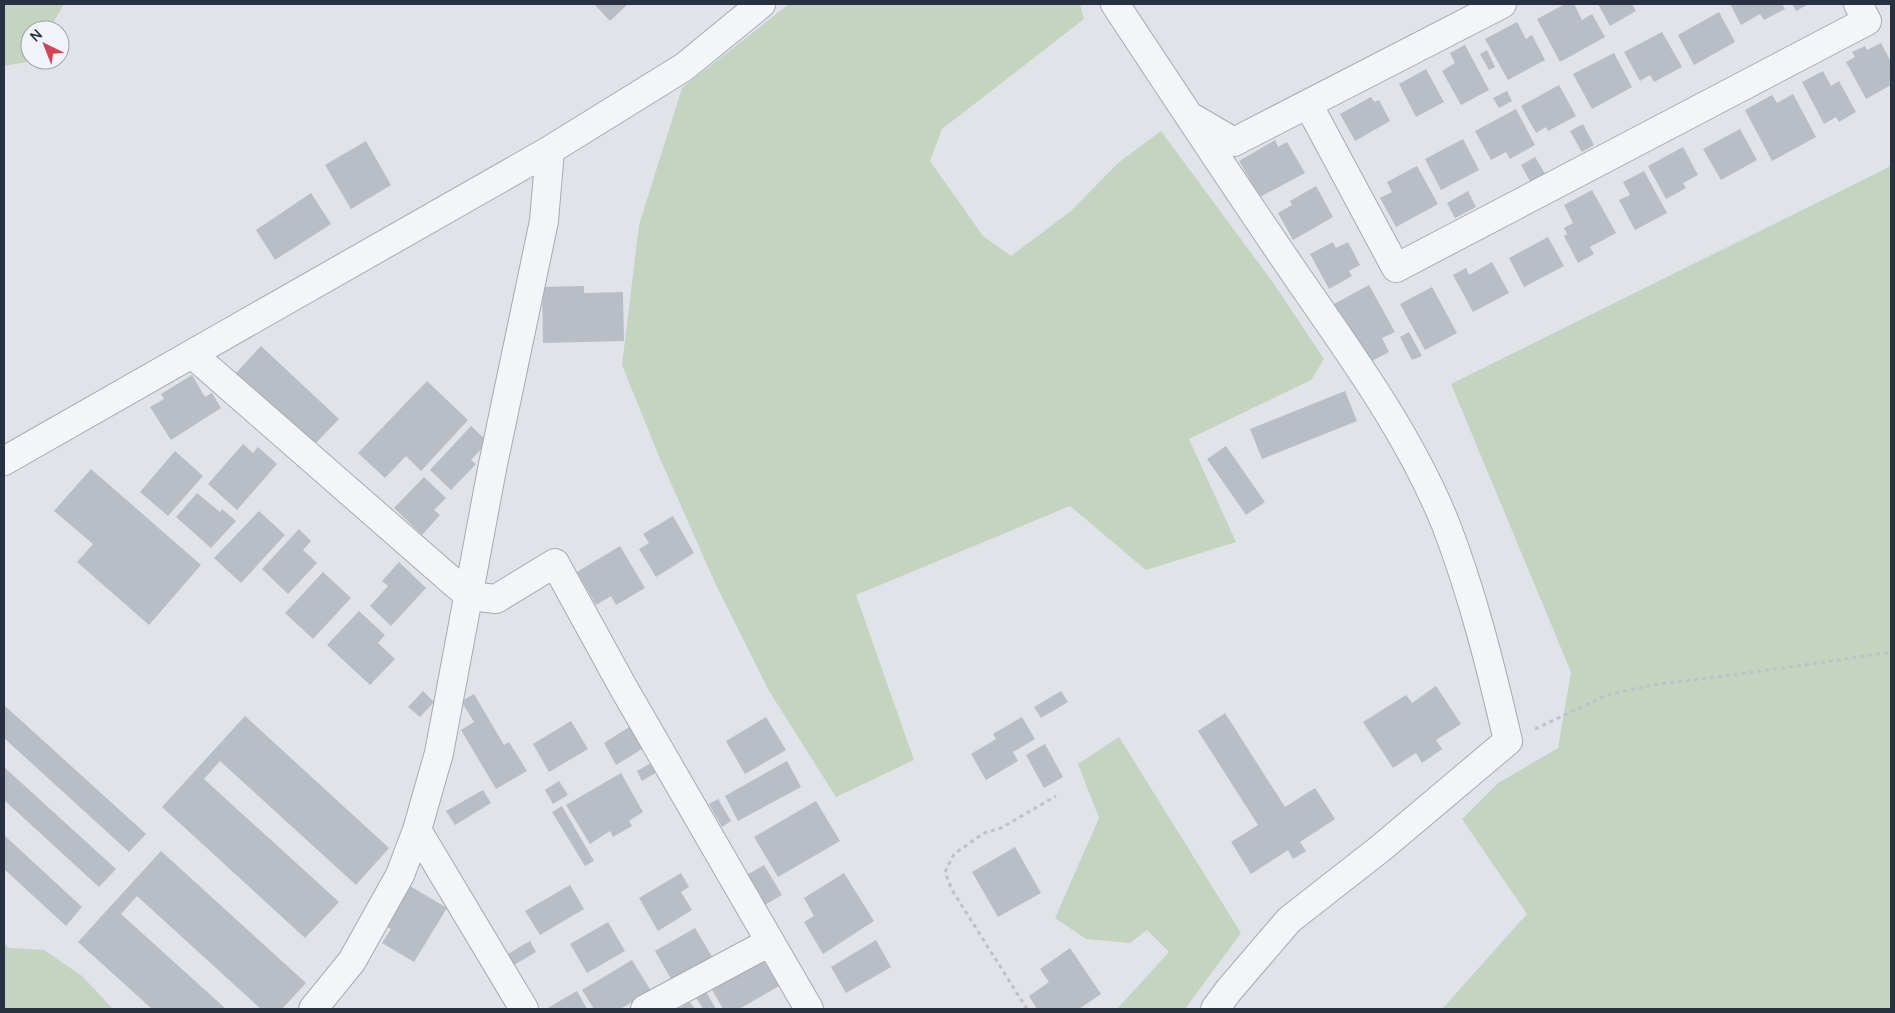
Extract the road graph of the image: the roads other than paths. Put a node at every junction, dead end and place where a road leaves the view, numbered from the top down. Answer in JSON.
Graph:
{"nodes":[{"id":1,"x":761,"y":4,"type":"edge"},
{"id":2,"x":1115,"y":4,"type":"edge"},
{"id":3,"x":1502,"y":4,"type":"edge"},
{"id":4,"x":1858,"y":4,"type":"edge"},
{"id":5,"x":1308,"y":104,"type":"junction"},
{"id":6,"x":1188,"y":115,"type":"junction"},
{"id":7,"x":550,"y":150,"type":"junction"},
{"id":8,"x":192,"y":354,"type":"junction"},
{"id":9,"x":4,"y":461,"type":"edge"},
{"id":10,"x":469,"y":596,"type":"junction"},
{"id":11,"x":418,"y":830,"type":"junction"},
{"id":12,"x":770,"y":942,"type":"junction"},
{"id":13,"x":313,"y":1009,"type":"edge"},
{"id":14,"x":524,"y":1009,"type":"edge"},
{"id":15,"x":645,"y":1009,"type":"edge"},
{"id":16,"x":809,"y":1009,"type":"edge"},
{"id":17,"x":1215,"y":1009,"type":"edge"}],
"edges":[{"from":1,"to":7,"type":"street"},
{"from":2,"to":6,"type":"street"},
{"from":3,"to":5,"type":"street"},
{"from":4,"to":5,"type":"street"},
{"from":5,"to":6,"type":"street"},
{"from":6,"to":17,"type":"street"},
{"from":7,"to":8,"type":"street"},
{"from":7,"to":10,"type":"street"},
{"from":8,"to":9,"type":"street"},
{"from":8,"to":10,"type":"street"},
{"from":10,"to":11,"type":"street"},
{"from":10,"to":12,"type":"street"},
{"from":11,"to":13,"type":"street"},
{"from":11,"to":14,"type":"street"},
{"from":12,"to":15,"type":"street"},
{"from":12,"to":16,"type":"street"}]}
